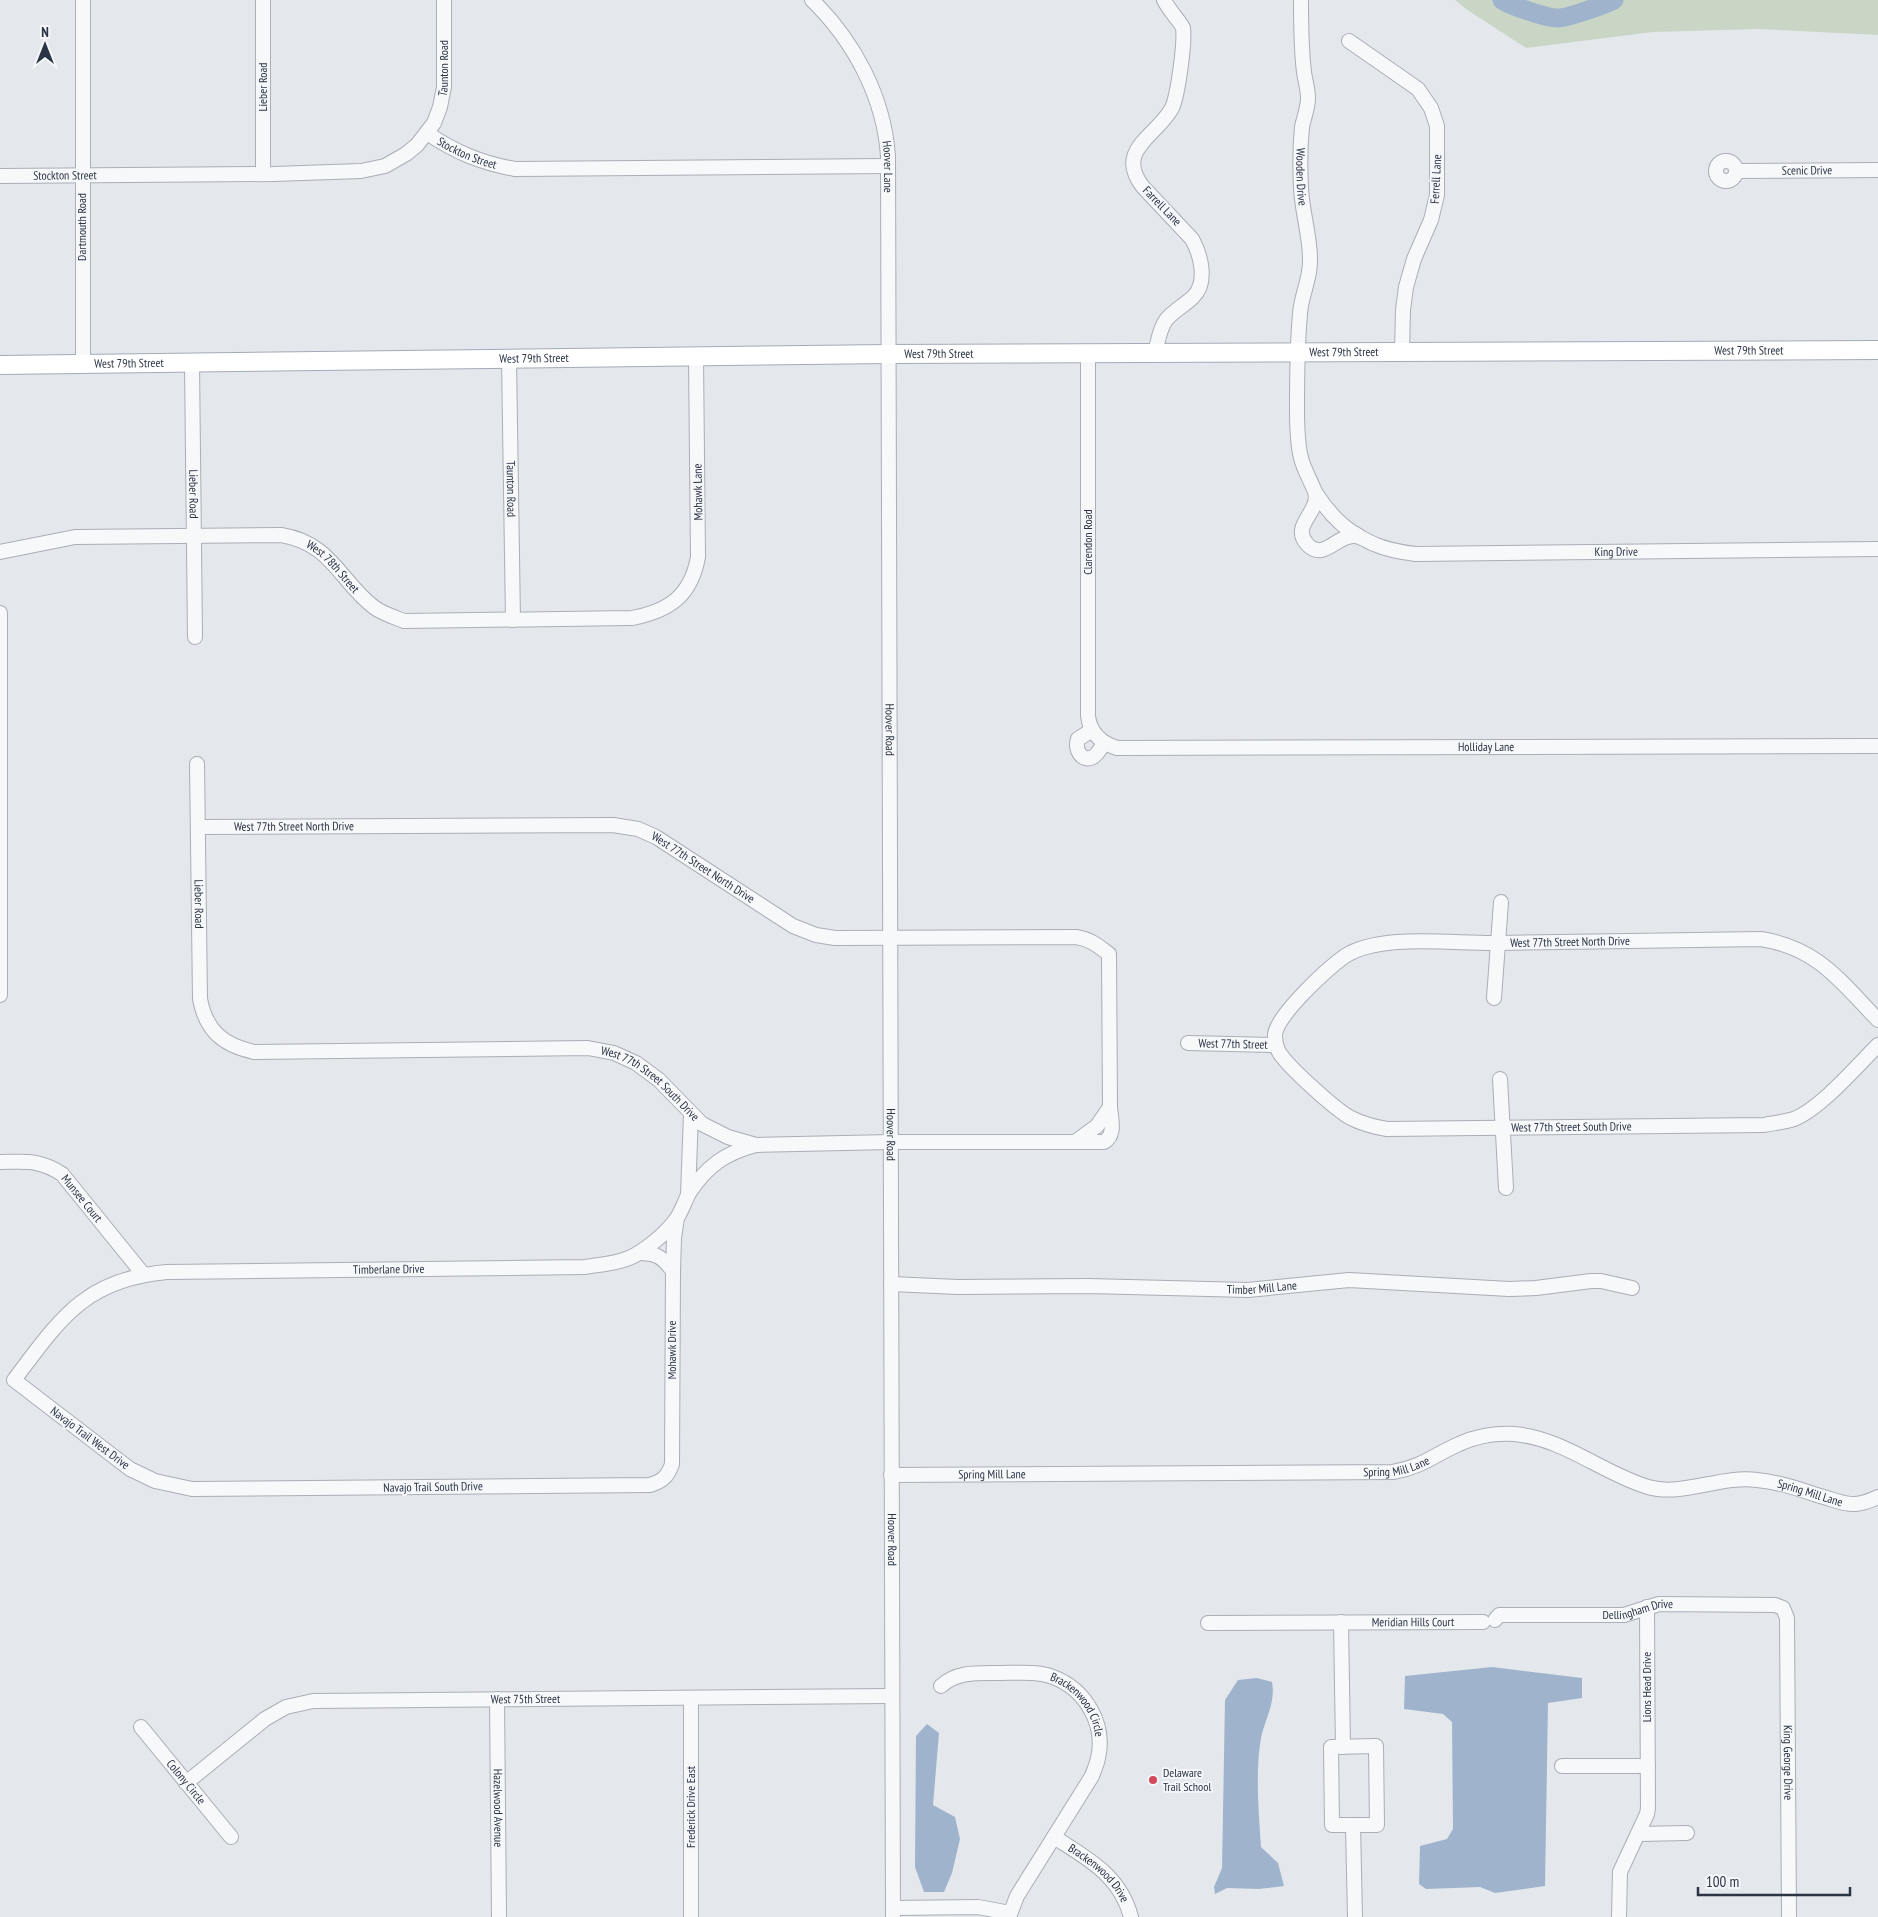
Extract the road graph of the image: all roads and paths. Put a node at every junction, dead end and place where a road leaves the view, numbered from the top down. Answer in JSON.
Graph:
{"nodes":[{"id":1,"x":82,"y":0,"type":"edge"},
{"id":2,"x":263,"y":0,"type":"edge"},
{"id":3,"x":444,"y":0,"type":"edge"},
{"id":4,"x":812,"y":0,"type":"edge"},
{"id":5,"x":1164,"y":0,"type":"edge"},
{"id":6,"x":1300,"y":0,"type":"edge"},
{"id":7,"x":1349,"y":41,"type":"dead end"},
{"id":8,"x":427,"y":133,"type":"junction"},
{"id":9,"x":888,"y":166,"type":"junction"},
{"id":10,"x":1878,"y":170,"type":"edge"},
{"id":11,"x":1736,"y":171,"type":"dead end"},
{"id":12,"x":263,"y":174,"type":"junction"},
{"id":13,"x":82,"y":175,"type":"junction"},
{"id":14,"x":0,"y":176,"type":"edge"},
{"id":15,"x":1878,"y":350,"type":"edge"},
{"id":16,"x":1298,"y":352,"type":"junction"},
{"id":17,"x":1402,"y":352,"type":"junction"},
{"id":18,"x":1088,"y":353,"type":"junction"},
{"id":19,"x":1155,"y":353,"type":"junction"},
{"id":20,"x":889,"y":354,"type":"junction"},
{"id":21,"x":696,"y":357,"type":"junction"},
{"id":22,"x":509,"y":359,"type":"junction"},
{"id":23,"x":192,"y":363,"type":"junction"},
{"id":24,"x":82,"y":364,"type":"junction"},
{"id":25,"x":0,"y":365,"type":"edge"},
{"id":26,"x":1315,"y":492,"type":"junction"},
{"id":27,"x":194,"y":535,"type":"junction"},
{"id":28,"x":1359,"y":536,"type":"junction"},
{"id":29,"x":1878,"y":549,"type":"edge"},
{"id":30,"x":0,"y":552,"type":"edge"},
{"id":31,"x":0,"y":612,"type":"edge"},
{"id":32,"x":658,"y":612,"type":"joint"},
{"id":33,"x":513,"y":620,"type":"junction"},
{"id":34,"x":195,"y":636,"type":"dead end"},
{"id":35,"x":0,"y":729,"type":"edge"},
{"id":36,"x":1098,"y":737,"type":"junction"},
{"id":37,"x":1878,"y":746,"type":"edge"},
{"id":38,"x":197,"y":764,"type":"dead end"},
{"id":39,"x":198,"y":827,"type":"junction"},
{"id":40,"x":0,"y":895,"type":"edge"},
{"id":41,"x":1501,"y":902,"type":"dead end"},
{"id":42,"x":890,"y":937,"type":"junction"},
{"id":43,"x":1498,"y":943,"type":"junction"},
{"id":44,"x":0,"y":995,"type":"edge"},
{"id":45,"x":1494,"y":998,"type":"dead end"},
{"id":46,"x":1878,"y":1020,"type":"edge"},
{"id":47,"x":220,"y":1038,"type":"joint"},
{"id":48,"x":1276,"y":1042,"type":"junction"},
{"id":49,"x":1188,"y":1043,"type":"dead end"},
{"id":50,"x":1878,"y":1045,"type":"edge"},
{"id":51,"x":1500,"y":1080,"type":"dead end"},
{"id":52,"x":1110,"y":1107,"type":"junction"},
{"id":53,"x":691,"y":1114,"type":"junction"},
{"id":54,"x":1503,"y":1128,"type":"junction"},
{"id":55,"x":891,"y":1142,"type":"junction"},
{"id":56,"x":1075,"y":1142,"type":"junction"},
{"id":57,"x":756,"y":1145,"type":"junction"},
{"id":58,"x":0,"y":1162,"type":"edge"},
{"id":59,"x":1506,"y":1188,"type":"dead end"},
{"id":60,"x":688,"y":1195,"type":"junction"},
{"id":61,"x":677,"y":1218,"type":"junction"},
{"id":62,"x":639,"y":1253,"type":"junction"},
{"id":63,"x":673,"y":1271,"type":"junction"},
{"id":64,"x":144,"y":1274,"type":"junction"},
{"id":65,"x":891,"y":1284,"type":"junction"},
{"id":66,"x":1632,"y":1288,"type":"dead end"},
{"id":67,"x":14,"y":1380,"type":"joint"},
{"id":68,"x":891,"y":1475,"type":"junction"},
{"id":69,"x":663,"y":1480,"type":"joint"},
{"id":70,"x":201,"y":1489,"type":"joint"},
{"id":71,"x":1878,"y":1497,"type":"edge"},
{"id":72,"x":1647,"y":1607,"type":"junction"},
{"id":73,"x":1783,"y":1608,"type":"joint"},
{"id":74,"x":1489,"y":1621,"type":"joint"},
{"id":75,"x":1341,"y":1622,"type":"junction"},
{"id":76,"x":1208,"y":1623,"type":"dead end"},
{"id":77,"x":941,"y":1686,"type":"dead end"},
{"id":78,"x":892,"y":1696,"type":"junction"},
{"id":79,"x":690,"y":1698,"type":"junction"},
{"id":80,"x":497,"y":1699,"type":"junction"},
{"id":81,"x":141,"y":1727,"type":"dead end"},
{"id":82,"x":1342,"y":1747,"type":"junction"},
{"id":83,"x":1562,"y":1766,"type":"dead end"},
{"id":84,"x":1648,"y":1766,"type":"junction"},
{"id":85,"x":186,"y":1783,"type":"junction"},
{"id":86,"x":1353,"y":1825,"type":"junction"},
{"id":87,"x":1687,"y":1833,"type":"dead end"},
{"id":88,"x":1638,"y":1834,"type":"junction"},
{"id":89,"x":231,"y":1837,"type":"dead end"},
{"id":90,"x":1054,"y":1837,"type":"junction"},
{"id":91,"x":893,"y":1912,"type":"edge"},
{"id":92,"x":1009,"y":1915,"type":"edge"},
{"id":93,"x":499,"y":1917,"type":"edge"},
{"id":94,"x":691,"y":1917,"type":"edge"},
{"id":95,"x":1131,"y":1917,"type":"edge"},
{"id":96,"x":1355,"y":1917,"type":"edge"},
{"id":97,"x":1619,"y":1917,"type":"edge"},
{"id":98,"x":1789,"y":1917,"type":"edge"}],
"edges":[{"from":1,"to":13,"type":"street","name":"Dartmouth Road"},
{"from":2,"to":12,"type":"street","name":"Lieber Road"},
{"from":3,"to":8,"type":"street","name":"Taunton Road"},
{"from":4,"to":9,"type":"street","name":"Hoover Lane"},
{"from":5,"to":19,"type":"street","name":"Farrell Lane"},
{"from":6,"to":16,"type":"street","name":"Wooden Drive"},
{"from":7,"to":17,"type":"street","name":"Ferrell Lane"},
{"from":8,"to":9,"type":"street","name":"Stockton Street"},
{"from":8,"to":12,"type":"street","name":"Stockton Street"},
{"from":9,"to":20,"type":"street","name":"Hoover Lane"},
{"from":10,"to":11,"type":"street","name":"Scenic Drive"},
{"from":12,"to":13,"type":"street","name":"Stockton Street"},
{"from":13,"to":14,"type":"street","name":"Stockton Street"},
{"from":13,"to":24,"type":"street","name":"Dartmouth Road"},
{"from":15,"to":17,"type":"main road","name":"West 79th Street"},
{"from":16,"to":17,"type":"main road","name":"West 79th Street"},
{"from":16,"to":19,"type":"main road","name":"West 79th Street"},
{"from":16,"to":26,"type":"street","name":"King Drive"},
{"from":18,"to":19,"type":"main road","name":"West 79th Street"},
{"from":18,"to":20,"type":"main road","name":"West 79th Street"},
{"from":18,"to":36,"type":"street","name":"Clarendon Road"},
{"from":20,"to":21,"type":"main road","name":"West 79th Street"},
{"from":20,"to":42,"type":"street","name":"Hoover Road"},
{"from":21,"to":22,"type":"main road","name":"West 79th Street"},
{"from":21,"to":32,"type":"street","name":"Mohawk Lane"},
{"from":22,"to":23,"type":"main road","name":"West 79th Street"},
{"from":22,"to":33,"type":"street","name":"Taunton Road"},
{"from":23,"to":24,"type":"main road","name":"West 79th Street"},
{"from":23,"to":27,"type":"street","name":"Lieber Road"},
{"from":24,"to":25,"type":"main road","name":"West 79th Street"},
{"from":26,"to":28,"type":"street","name":"King Drive"},
{"from":26,"to":28,"type":"street"},
{"from":27,"to":30,"type":"street","name":"West 78th Street"},
{"from":27,"to":33,"type":"street","name":"West 78th Street"},
{"from":27,"to":34,"type":"street","name":"Lieber Road"},
{"from":28,"to":29,"type":"street","name":"King Drive"},
{"from":31,"to":35,"type":"street"},
{"from":32,"to":33,"type":"street","name":"West 78th Street"},
{"from":35,"to":40,"type":"street"},
{"from":36,"to":36,"type":"street"},
{"from":36,"to":37,"type":"street","name":"Holliday Lane"},
{"from":38,"to":39,"type":"street","name":"Lieber Road"},
{"from":39,"to":42,"type":"street","name":"West 77th Street North Drive"},
{"from":39,"to":47,"type":"street","name":"Lieber Road"},
{"from":40,"to":44,"type":"street"},
{"from":41,"to":43,"type":"street"},
{"from":42,"to":52,"type":"street","name":"West 77th Street North Drive"},
{"from":42,"to":55,"type":"street","name":"Hoover Road"},
{"from":43,"to":45,"type":"street"},
{"from":43,"to":46,"type":"street","name":"West 77th Street North Drive"},
{"from":43,"to":48,"type":"street","name":"West 77th Street North Drive"},
{"from":47,"to":53,"type":"street","name":"West 77th Street South Drive"},
{"from":48,"to":49,"type":"street","name":"West 77th Street"},
{"from":48,"to":54,"type":"street","name":"West 77th Street South Drive"},
{"from":50,"to":54,"type":"street","name":"West 77th Street South Drive"},
{"from":51,"to":54,"type":"street"},
{"from":52,"to":56,"type":"street"},
{"from":52,"to":56,"type":"street","name":"West 77th Street South Drive"},
{"from":53,"to":57,"type":"street","name":"West 77th Street South Drive"},
{"from":53,"to":60,"type":"street"},
{"from":54,"to":59,"type":"street"},
{"from":55,"to":56,"type":"street","name":"West 77th Street South Drive"},
{"from":55,"to":57,"type":"street","name":"West 77th Street South Drive"},
{"from":55,"to":65,"type":"street","name":"Hoover Road"},
{"from":57,"to":60,"type":"street","name":"Timberlane Drive"},
{"from":58,"to":64,"type":"street","name":"Munsee Court"},
{"from":60,"to":61,"type":"street","name":"Timberlane Drive"},
{"from":61,"to":62,"type":"street","name":"Timberlane Drive"},
{"from":61,"to":63,"type":"street","name":"Mohawk Drive"},
{"from":62,"to":63,"type":"street"},
{"from":62,"to":64,"type":"street","name":"Timberlane Drive"},
{"from":63,"to":69,"type":"street","name":"Mohawk Drive"},
{"from":64,"to":67,"type":"street","name":"Timberlane Drive"},
{"from":65,"to":66,"type":"street","name":"Timber Mill Lane"},
{"from":65,"to":68,"type":"street","name":"Hoover Road"},
{"from":67,"to":70,"type":"street","name":"Navajo Trail West Drive"},
{"from":68,"to":71,"type":"street","name":"Spring Mill Lane"},
{"from":68,"to":78,"type":"street","name":"Hoover Road"},
{"from":69,"to":70,"type":"street","name":"Navajo Trail South Drive"},
{"from":72,"to":73,"type":"street","name":"Dellingham Drive"},
{"from":72,"to":74,"type":"street","name":"Dellingham Drive"},
{"from":72,"to":84,"type":"street","name":"Lions Head Drive"},
{"from":73,"to":98,"type":"street","name":"King George Drive"},
{"from":74,"to":75,"type":"street","name":"Meridian Hills Court"},
{"from":75,"to":76,"type":"street","name":"Meridian Hills Court"},
{"from":75,"to":82,"type":"street"},
{"from":77,"to":90,"type":"street","name":"Brackenwood Circle"},
{"from":78,"to":79,"type":"street","name":"West 75th Street"},
{"from":78,"to":91,"type":"street","name":"Hoover Road"},
{"from":79,"to":80,"type":"street","name":"West 75th Street"},
{"from":79,"to":94,"type":"street","name":"Frederick Drive East"},
{"from":80,"to":85,"type":"street","name":"West 75th Street"},
{"from":80,"to":93,"type":"street","name":"Hazelwood Avenue"},
{"from":81,"to":85,"type":"street","name":"Colony Circle"},
{"from":82,"to":86,"type":"street"},
{"from":82,"to":86,"type":"street"},
{"from":83,"to":84,"type":"street"},
{"from":84,"to":88,"type":"street","name":"Lions Head Drive"},
{"from":85,"to":89,"type":"street","name":"Colony Circle"},
{"from":86,"to":96,"type":"street"},
{"from":87,"to":88,"type":"street"},
{"from":88,"to":97,"type":"street","name":"Lions Head Drive"},
{"from":90,"to":92,"type":"street","name":"Brackenwood Circle"},
{"from":90,"to":95,"type":"street","name":"Brackenwood Drive"},
{"from":91,"to":92,"type":"street"}]}
